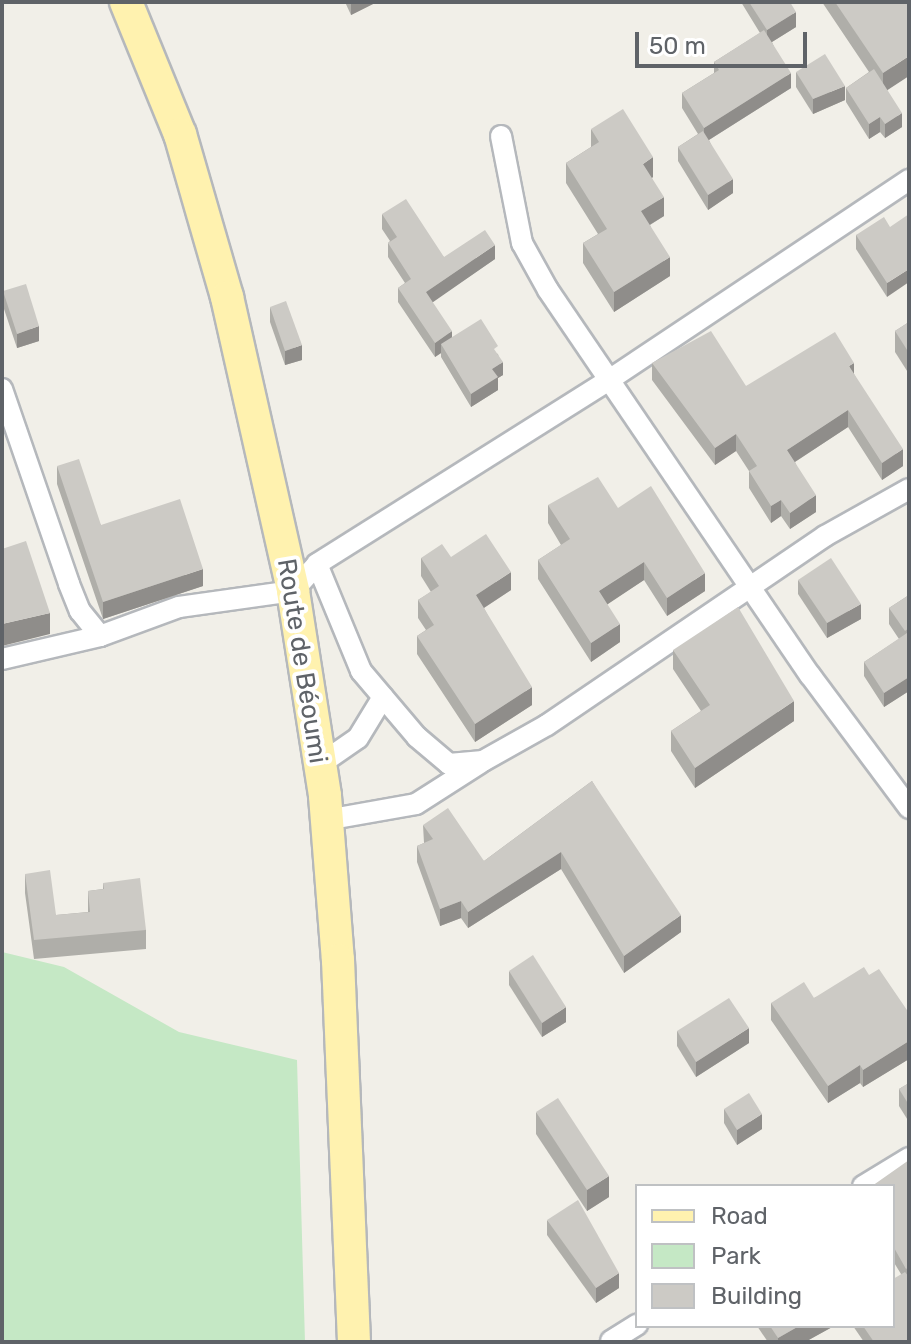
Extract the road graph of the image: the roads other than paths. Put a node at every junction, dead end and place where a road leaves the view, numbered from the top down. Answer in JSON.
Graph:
{"nodes":[{"id":1,"x":126,"y":2,"type":"edge"},
{"id":2,"x":501,"y":136,"type":"dead end"},
{"id":3,"x":909,"y":180,"type":"edge"},
{"id":4,"x":609,"y":380,"type":"junction"},
{"id":5,"x":2,"y":389,"type":"edge"},
{"id":6,"x":909,"y":489,"type":"edge"},
{"id":7,"x":317,"y":564,"type":"junction"},
{"id":8,"x":753,"y":590,"type":"junction"},
{"id":9,"x":293,"y":591,"type":"junction"},
{"id":10,"x":100,"y":636,"type":"junction"},
{"id":11,"x":2,"y":659,"type":"edge"},
{"id":12,"x":383,"y":697,"type":"junction"},
{"id":13,"x":483,"y":761,"type":"junction"},
{"id":14,"x":319,"y":765,"type":"junction"},
{"id":15,"x":909,"y":808,"type":"edge"},
{"id":16,"x":326,"y":820,"type":"junction"},
{"id":17,"x":909,"y":1158,"type":"edge"},
{"id":18,"x":866,"y":1184,"type":"edge"},
{"id":19,"x":635,"y":1326,"type":"edge"},
{"id":20,"x":611,"y":1341,"type":"edge"},
{"id":21,"x":354,"y":1342,"type":"edge"}],
"edges":[{"from":1,"to":9,"type":"main road","name":"Route de Béoumi"},
{"from":2,"to":4,"type":"street"},
{"from":3,"to":4,"type":"street"},
{"from":4,"to":7,"type":"street"},
{"from":4,"to":8,"type":"street"},
{"from":5,"to":10,"type":"street"},
{"from":6,"to":8,"type":"street"},
{"from":7,"to":9,"type":"street"},
{"from":7,"to":12,"type":"street"},
{"from":8,"to":13,"type":"street"},
{"from":8,"to":15,"type":"street"},
{"from":9,"to":10,"type":"street"},
{"from":9,"to":14,"type":"main road","name":"Route de Béoumi"},
{"from":10,"to":11,"type":"street"},
{"from":12,"to":13,"type":"street"},
{"from":12,"to":14,"type":"street"},
{"from":13,"to":16,"type":"street"},
{"from":14,"to":16,"type":"main road","name":"Route de Béoumi"},
{"from":16,"to":21,"type":"main road","name":"Route de Béoumi"},
{"from":17,"to":18,"type":"street"},
{"from":19,"to":20,"type":"street"}]}
